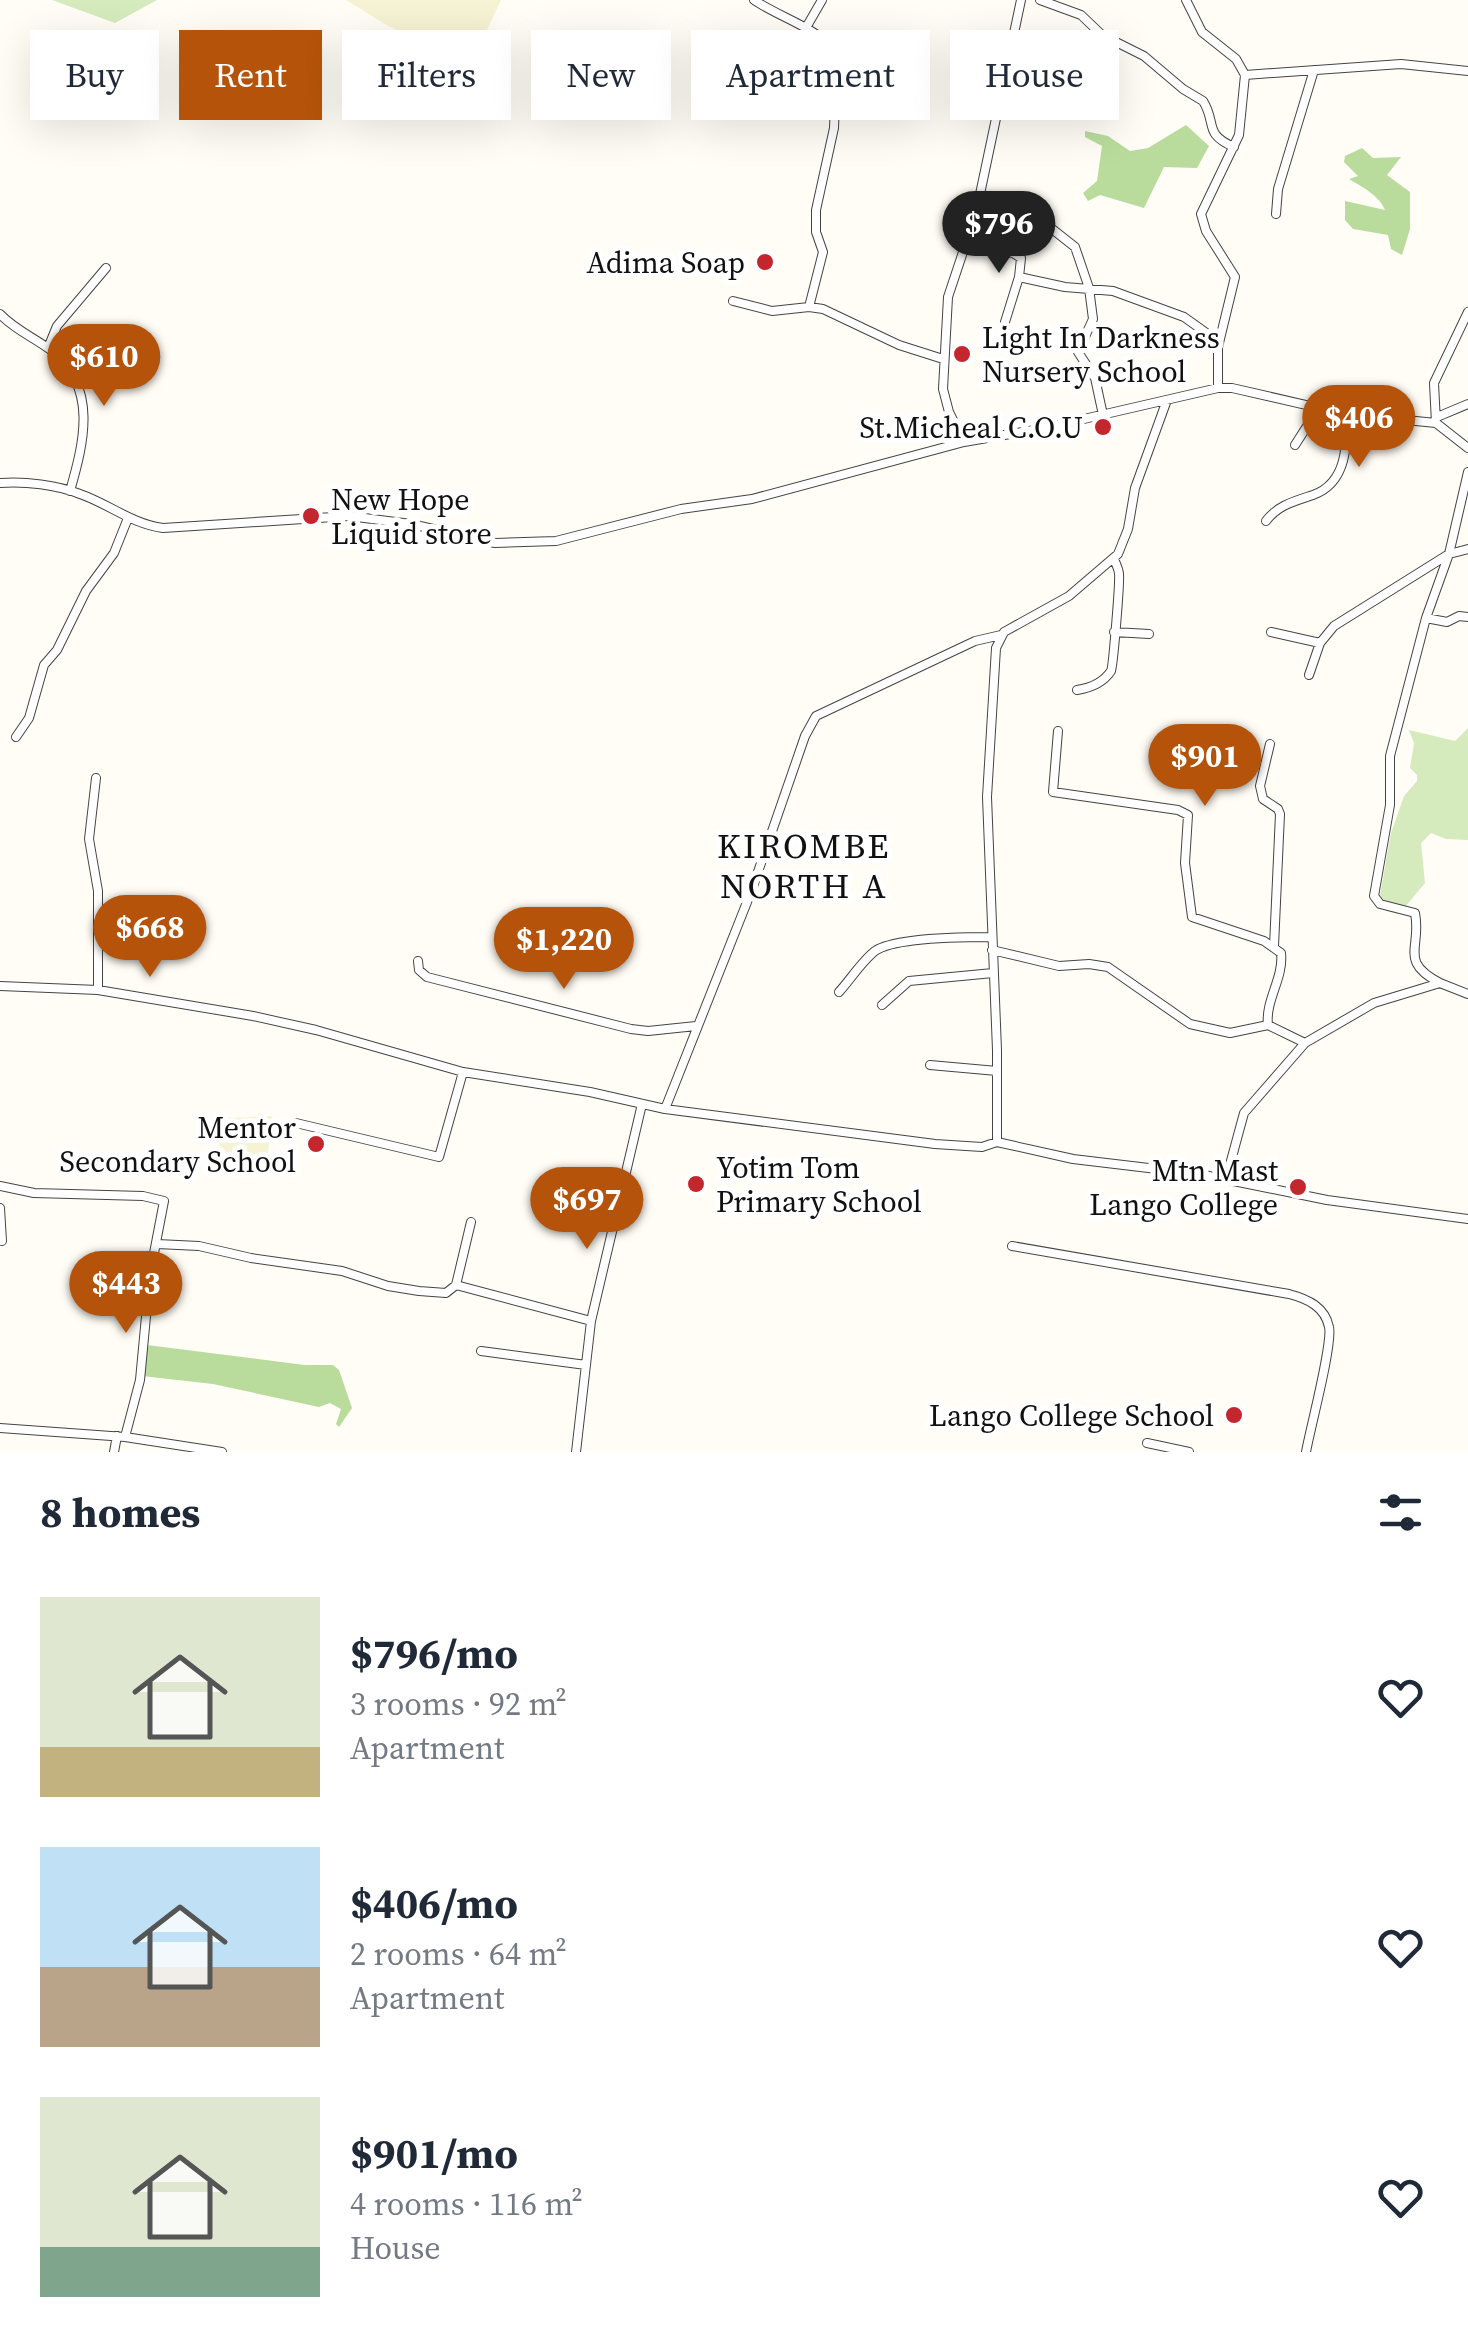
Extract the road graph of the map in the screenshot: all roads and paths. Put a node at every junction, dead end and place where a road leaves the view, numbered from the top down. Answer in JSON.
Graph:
{"nodes":[{"id":1,"x":754,"y":0,"type":"edge"},
{"id":2,"x":822,"y":0,"type":"edge"},
{"id":3,"x":1021,"y":0,"type":"edge"},
{"id":4,"x":1040,"y":0,"type":"edge"},
{"id":5,"x":1186,"y":0,"type":"edge"},
{"id":6,"x":808,"y":26,"type":"junction"},
{"id":7,"x":1314,"y":70,"type":"junction"},
{"id":8,"x":1468,"y":71,"type":"edge"},
{"id":9,"x":1245,"y":75,"type":"junction"},
{"id":10,"x":1234,"y":148,"type":"junction"},
{"id":11,"x":1276,"y":214,"type":"dead end"},
{"id":12,"x":1042,"y":221,"type":"dead end"},
{"id":13,"x":966,"y":244,"type":"junction"},
{"id":14,"x":106,"y":268,"type":"dead end"},
{"id":15,"x":1018,"y":277,"type":"junction"},
{"id":16,"x":1089,"y":288,"type":"junction"},
{"id":17,"x":732,"y":300,"type":"dead end"},
{"id":18,"x":809,"y":307,"type":"junction"},
{"id":19,"x":1468,"y":312,"type":"edge"},
{"id":20,"x":0,"y":314,"type":"edge"},
{"id":21,"x":1005,"y":322,"type":"dead end"},
{"id":22,"x":1219,"y":342,"type":"junction"},
{"id":23,"x":48,"y":348,"type":"junction"},
{"id":24,"x":943,"y":360,"type":"junction"},
{"id":25,"x":1218,"y":388,"type":"junction"},
{"id":26,"x":1167,"y":400,"type":"junction"},
{"id":27,"x":1468,"y":404,"type":"edge"},
{"id":28,"x":1318,"y":409,"type":"junction"},
{"id":29,"x":1346,"y":414,"type":"junction"},
{"id":30,"x":1103,"y":415,"type":"junction"},
{"id":31,"x":1436,"y":420,"type":"junction"},
{"id":32,"x":964,"y":442,"type":"junction"},
{"id":33,"x":1295,"y":445,"type":"dead end"},
{"id":34,"x":1468,"y":448,"type":"edge"},
{"id":35,"x":1468,"y":472,"type":"edge"},
{"id":36,"x":0,"y":483,"type":"edge"},
{"id":37,"x":70,"y":491,"type":"junction"},
{"id":38,"x":128,"y":518,"type":"junction"},
{"id":39,"x":1266,"y":521,"type":"dead end"},
{"id":40,"x":1468,"y":549,"type":"edge"},
{"id":41,"x":1449,"y":554,"type":"junction"},
{"id":42,"x":1114,"y":559,"type":"junction"},
{"id":43,"x":1426,"y":618,"type":"junction"},
{"id":44,"x":1468,"y":618,"type":"edge"},
{"id":45,"x":1114,"y":632,"type":"junction"},
{"id":46,"x":1271,"y":632,"type":"dead end"},
{"id":47,"x":1149,"y":634,"type":"dead end"},
{"id":48,"x":1000,"y":635,"type":"junction"},
{"id":49,"x":1320,"y":642,"type":"junction"},
{"id":50,"x":1309,"y":675,"type":"dead end"},
{"id":51,"x":1076,"y":690,"type":"dead end"},
{"id":52,"x":1058,"y":730,"type":"dead end"},
{"id":53,"x":16,"y":736,"type":"dead end"},
{"id":54,"x":1270,"y":744,"type":"dead end"},
{"id":55,"x":96,"y":778,"type":"dead end"},
{"id":56,"x":991,"y":937,"type":"junction"},
{"id":57,"x":1274,"y":946,"type":"junction"},
{"id":58,"x":992,"y":950,"type":"junction"},
{"id":59,"x":418,"y":961,"type":"dead end"},
{"id":60,"x":993,"y":973,"type":"junction"},
{"id":61,"x":1440,"y":983,"type":"junction"},
{"id":62,"x":0,"y":986,"type":"edge"},
{"id":63,"x":98,"y":990,"type":"junction"},
{"id":64,"x":839,"y":992,"type":"dead end"},
{"id":65,"x":1468,"y":994,"type":"edge"},
{"id":66,"x":882,"y":1005,"type":"dead end"},
{"id":67,"x":1268,"y":1025,"type":"junction"},
{"id":68,"x":696,"y":1026,"type":"junction"},
{"id":69,"x":1306,"y":1043,"type":"junction"},
{"id":70,"x":930,"y":1064,"type":"dead end"},
{"id":71,"x":997,"y":1071,"type":"junction"},
{"id":72,"x":463,"y":1072,"type":"junction"},
{"id":73,"x":642,"y":1104,"type":"junction"},
{"id":74,"x":665,"y":1109,"type":"junction"},
{"id":75,"x":296,"y":1123,"type":"dead end"},
{"id":76,"x":997,"y":1142,"type":"junction"},
{"id":77,"x":1226,"y":1180,"type":"junction"},
{"id":78,"x":0,"y":1186,"type":"edge"},
{"id":79,"x":0,"y":1208,"type":"edge"},
{"id":80,"x":1468,"y":1218,"type":"edge"},
{"id":81,"x":471,"y":1222,"type":"dead end"},
{"id":82,"x":2,"y":1241,"type":"edge"},
{"id":83,"x":157,"y":1244,"type":"junction"},
{"id":84,"x":1012,"y":1246,"type":"dead end"},
{"id":85,"x":456,"y":1286,"type":"junction"},
{"id":86,"x":592,"y":1321,"type":"junction"},
{"id":87,"x":481,"y":1352,"type":"dead end"},
{"id":88,"x":586,"y":1365,"type":"junction"},
{"id":89,"x":0,"y":1428,"type":"edge"},
{"id":90,"x":121,"y":1436,"type":"junction"},
{"id":91,"x":1147,"y":1444,"type":"dead end"},
{"id":92,"x":114,"y":1452,"type":"edge"},
{"id":93,"x":222,"y":1452,"type":"edge"},
{"id":94,"x":576,"y":1452,"type":"edge"},
{"id":95,"x":1189,"y":1452,"type":"edge"},
{"id":96,"x":1306,"y":1452,"type":"edge"}],
"edges":[{"from":1,"to":6,"type":"street"},
{"from":2,"to":6,"type":"street"},
{"from":3,"to":13,"type":"street"},
{"from":4,"to":10,"type":"street"},
{"from":5,"to":9,"type":"street"},
{"from":6,"to":18,"type":"street"},
{"from":7,"to":8,"type":"street"},
{"from":7,"to":9,"type":"street"},
{"from":7,"to":11,"type":"street"},
{"from":9,"to":10,"type":"street"},
{"from":10,"to":22,"type":"street"},
{"from":12,"to":16,"type":"street"},
{"from":13,"to":15,"type":"street"},
{"from":13,"to":24,"type":"street"},
{"from":14,"to":23,"type":"street"},
{"from":15,"to":16,"type":"street"},
{"from":15,"to":21,"type":"street"},
{"from":16,"to":22,"type":"street"},
{"from":16,"to":30,"type":"street"},
{"from":17,"to":18,"type":"street"},
{"from":18,"to":24,"type":"street"},
{"from":19,"to":31,"type":"street"},
{"from":20,"to":23,"type":"street"},
{"from":22,"to":25,"type":"street"},
{"from":23,"to":37,"type":"street"},
{"from":24,"to":32,"type":"street"},
{"from":25,"to":26,"type":"street"},
{"from":25,"to":28,"type":"street"},
{"from":26,"to":30,"type":"street"},
{"from":26,"to":42,"type":"street"},
{"from":27,"to":31,"type":"street"},
{"from":28,"to":29,"type":"street"},
{"from":28,"to":33,"type":"street"},
{"from":29,"to":31,"type":"street"},
{"from":29,"to":39,"type":"street"},
{"from":30,"to":32,"type":"street"},
{"from":31,"to":34,"type":"street"},
{"from":32,"to":38,"type":"street"},
{"from":35,"to":41,"type":"street"},
{"from":36,"to":37,"type":"street"},
{"from":37,"to":38,"type":"street"},
{"from":38,"to":53,"type":"street"},
{"from":40,"to":41,"type":"street"},
{"from":41,"to":43,"type":"street"},
{"from":41,"to":49,"type":"street"},
{"from":42,"to":45,"type":"street"},
{"from":42,"to":48,"type":"street"},
{"from":43,"to":44,"type":"street"},
{"from":43,"to":61,"type":"street"},
{"from":45,"to":47,"type":"street"},
{"from":45,"to":51,"type":"street"},
{"from":46,"to":49,"type":"street"},
{"from":48,"to":56,"type":"street"},
{"from":48,"to":68,"type":"street"},
{"from":49,"to":50,"type":"street"},
{"from":52,"to":57,"type":"street"},
{"from":54,"to":57,"type":"street"},
{"from":55,"to":63,"type":"street"},
{"from":56,"to":58,"type":"street"},
{"from":56,"to":64,"type":"street"},
{"from":57,"to":67,"type":"street"},
{"from":58,"to":60,"type":"street"},
{"from":58,"to":67,"type":"street"},
{"from":59,"to":68,"type":"street"},
{"from":60,"to":66,"type":"street"},
{"from":60,"to":71,"type":"street"},
{"from":61,"to":65,"type":"street"},
{"from":61,"to":69,"type":"street"},
{"from":62,"to":63,"type":"street"},
{"from":63,"to":72,"type":"street"},
{"from":67,"to":69,"type":"street"},
{"from":68,"to":74,"type":"street"},
{"from":69,"to":77,"type":"street"},
{"from":70,"to":71,"type":"street"},
{"from":71,"to":76,"type":"street"},
{"from":72,"to":73,"type":"street"},
{"from":72,"to":75,"type":"street"},
{"from":73,"to":74,"type":"street"},
{"from":73,"to":86,"type":"street"},
{"from":74,"to":76,"type":"street"},
{"from":76,"to":77,"type":"street"},
{"from":77,"to":80,"type":"street"},
{"from":78,"to":83,"type":"street"},
{"from":79,"to":82,"type":"street"},
{"from":81,"to":85,"type":"street"},
{"from":83,"to":85,"type":"street"},
{"from":83,"to":90,"type":"street"},
{"from":84,"to":96,"type":"street"},
{"from":85,"to":86,"type":"street"},
{"from":86,"to":88,"type":"street"},
{"from":87,"to":88,"type":"street"},
{"from":88,"to":94,"type":"street"},
{"from":89,"to":90,"type":"street"},
{"from":90,"to":92,"type":"street"},
{"from":90,"to":93,"type":"street"},
{"from":91,"to":95,"type":"street"}]}
